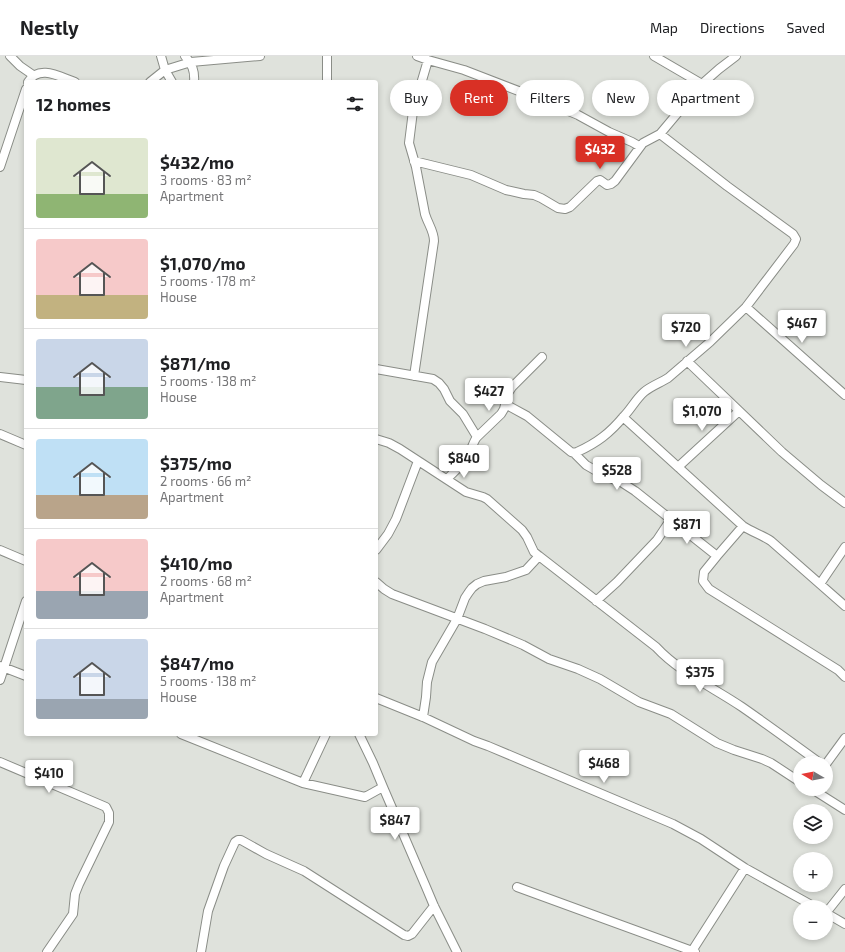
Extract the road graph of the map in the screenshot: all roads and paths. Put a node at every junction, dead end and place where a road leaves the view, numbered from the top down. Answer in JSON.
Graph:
{"nodes":[{"id":1,"x":10,"y":56,"type":"edge"},
{"id":2,"x":161,"y":56,"type":"edge"},
{"id":3,"x":260,"y":56,"type":"edge"},
{"id":4,"x":327,"y":56,"type":"edge"},
{"id":5,"x":418,"y":56,"type":"edge"},
{"id":6,"x":654,"y":56,"type":"edge"},
{"id":7,"x":736,"y":56,"type":"edge"},
{"id":8,"x":188,"y":59,"type":"edge"},
{"id":9,"x":665,"y":59,"type":"edge"},
{"id":10,"x":428,"y":60,"type":"junction"},
{"id":11,"x":165,"y":70,"type":"junction"},
{"id":12,"x":31,"y":79,"type":"edge"},
{"id":13,"x":69,"y":80,"type":"edge"},
{"id":14,"x":152,"y":80,"type":"edge"},
{"id":15,"x":171,"y":80,"type":"edge"},
{"id":16,"x":194,"y":80,"type":"edge"},
{"id":17,"x":327,"y":80,"type":"edge"},
{"id":18,"x":696,"y":80,"type":"edge"},
{"id":19,"x":707,"y":80,"type":"edge"},
{"id":20,"x":24,"y":95,"type":"edge"},
{"id":21,"x":675,"y":116,"type":"edge"},
{"id":22,"x":660,"y":134,"type":"junction"},
{"id":23,"x":639,"y":146,"type":"junction"},
{"id":24,"x":414,"y":161,"type":"junction"},
{"id":25,"x":0,"y":167,"type":"edge"},
{"id":26,"x":746,"y":307,"type":"junction"},
{"id":27,"x":542,"y":357,"type":"dead end"},
{"id":28,"x":687,"y":361,"type":"junction"},
{"id":29,"x":378,"y":370,"type":"edge"},
{"id":30,"x":414,"y":376,"type":"junction"},
{"id":31,"x":0,"y":377,"type":"edge"},
{"id":32,"x":24,"y":380,"type":"edge"},
{"id":33,"x":845,"y":395,"type":"edge"},
{"id":34,"x":505,"y":404,"type":"junction"},
{"id":35,"x":739,"y":411,"type":"junction"},
{"id":36,"x":623,"y":417,"type":"junction"},
{"id":37,"x":0,"y":434,"type":"edge"},
{"id":38,"x":477,"y":436,"type":"junction"},
{"id":39,"x":378,"y":440,"type":"edge"},
{"id":40,"x":24,"y":444,"type":"edge"},
{"id":41,"x":574,"y":453,"type":"junction"},
{"id":42,"x":418,"y":461,"type":"junction"},
{"id":43,"x":678,"y":467,"type":"junction"},
{"id":44,"x":447,"y":479,"type":"junction"},
{"id":45,"x":845,"y":503,"type":"edge"},
{"id":46,"x":670,"y":519,"type":"junction"},
{"id":47,"x":743,"y":526,"type":"junction"},
{"id":48,"x":378,"y":547,"type":"edge"},
{"id":49,"x":845,"y":547,"type":"edge"},
{"id":50,"x":0,"y":550,"type":"edge"},
{"id":51,"x":539,"y":556,"type":"junction"},
{"id":52,"x":717,"y":556,"type":"junction"},
{"id":53,"x":24,"y":560,"type":"edge"},
{"id":54,"x":378,"y":584,"type":"edge"},
{"id":55,"x":820,"y":584,"type":"junction"},
{"id":56,"x":596,"y":601,"type":"junction"},
{"id":57,"x":24,"y":606,"type":"edge"},
{"id":58,"x":845,"y":606,"type":"edge"},
{"id":59,"x":457,"y":619,"type":"junction"},
{"id":60,"x":2,"y":667,"type":"edge"},
{"id":61,"x":24,"y":675,"type":"edge"},
{"id":62,"x":845,"y":677,"type":"edge"},
{"id":63,"x":0,"y":680,"type":"edge"},
{"id":64,"x":378,"y":699,"type":"edge"},
{"id":65,"x":423,"y":717,"type":"junction"},
{"id":66,"x":185,"y":736,"type":"edge"},
{"id":67,"x":325,"y":736,"type":"edge"},
{"id":68,"x":360,"y":736,"type":"edge"},
{"id":69,"x":845,"y":738,"type":"edge"},
{"id":70,"x":810,"y":756,"type":"edge"},
{"id":71,"x":832,"y":756,"type":"edge"},
{"id":72,"x":0,"y":762,"type":"edge"},
{"id":73,"x":793,"y":778,"type":"edge"},
{"id":74,"x":303,"y":783,"type":"junction"},
{"id":75,"x":382,"y":786,"type":"junction"},
{"id":76,"x":823,"y":796,"type":"edge"},
{"id":77,"x":845,"y":810,"type":"edge"},
{"id":78,"x":745,"y":868,"type":"junction"},
{"id":79,"x":517,"y":887,"type":"dead end"},
{"id":80,"x":845,"y":889,"type":"edge"},
{"id":81,"x":802,"y":900,"type":"edge"},
{"id":82,"x":833,"y":904,"type":"edge"},
{"id":83,"x":434,"y":906,"type":"junction"},
{"id":84,"x":833,"y":917,"type":"edge"},
{"id":85,"x":845,"y":924,"type":"edge"},
{"id":86,"x":694,"y":951,"type":"edge"},
{"id":87,"x":47,"y":952,"type":"edge"},
{"id":88,"x":201,"y":952,"type":"edge"},
{"id":89,"x":456,"y":952,"type":"edge"}],
"edges":[{"from":1,"to":12,"type":"street"},
{"from":2,"to":11,"type":"street"},
{"from":3,"to":8,"type":"street"},
{"from":4,"to":17,"type":"street"},
{"from":5,"to":10,"type":"street"},
{"from":6,"to":9,"type":"street"},
{"from":7,"to":19,"type":"street"},
{"from":8,"to":11,"type":"street"},
{"from":8,"to":16,"type":"street"},
{"from":9,"to":18,"type":"street"},
{"from":10,"to":23,"type":"street"},
{"from":10,"to":24,"type":"street"},
{"from":11,"to":14,"type":"street"},
{"from":11,"to":15,"type":"street"},
{"from":12,"to":13,"type":"street"},
{"from":20,"to":25,"type":"street"},
{"from":21,"to":22,"type":"street"},
{"from":22,"to":23,"type":"street"},
{"from":22,"to":26,"type":"street"},
{"from":23,"to":24,"type":"street"},
{"from":24,"to":30,"type":"street"},
{"from":26,"to":28,"type":"street"},
{"from":26,"to":33,"type":"street"},
{"from":27,"to":34,"type":"street"},
{"from":28,"to":35,"type":"street"},
{"from":28,"to":36,"type":"street"},
{"from":29,"to":30,"type":"street"},
{"from":30,"to":38,"type":"street"},
{"from":31,"to":32,"type":"street"},
{"from":34,"to":38,"type":"street"},
{"from":34,"to":41,"type":"street"},
{"from":35,"to":43,"type":"street"},
{"from":35,"to":45,"type":"street"},
{"from":36,"to":41,"type":"street"},
{"from":36,"to":43,"type":"street"},
{"from":37,"to":40,"type":"street"},
{"from":38,"to":44,"type":"street"},
{"from":39,"to":42,"type":"street"},
{"from":41,"to":46,"type":"street"},
{"from":42,"to":44,"type":"street"},
{"from":42,"to":48,"type":"street"},
{"from":43,"to":47,"type":"street"},
{"from":44,"to":51,"type":"street"},
{"from":46,"to":52,"type":"street"},
{"from":46,"to":56,"type":"street"},
{"from":47,"to":52,"type":"street"},
{"from":47,"to":55,"type":"street"},
{"from":49,"to":55,"type":"street"},
{"from":50,"to":53,"type":"street"},
{"from":51,"to":56,"type":"street"},
{"from":51,"to":59,"type":"street"},
{"from":52,"to":62,"type":"street"},
{"from":54,"to":59,"type":"street"},
{"from":55,"to":58,"type":"street"},
{"from":56,"to":70,"type":"street"},
{"from":57,"to":60,"type":"street"},
{"from":59,"to":65,"type":"street"},
{"from":59,"to":73,"type":"street"},
{"from":60,"to":61,"type":"street"},
{"from":60,"to":63,"type":"street"},
{"from":64,"to":65,"type":"street"},
{"from":65,"to":78,"type":"street"},
{"from":66,"to":74,"type":"street"},
{"from":67,"to":74,"type":"street"},
{"from":68,"to":75,"type":"street"},
{"from":69,"to":71,"type":"street"},
{"from":72,"to":87,"type":"street"},
{"from":74,"to":75,"type":"street"},
{"from":75,"to":83,"type":"street"},
{"from":76,"to":77,"type":"street"},
{"from":78,"to":81,"type":"street"},
{"from":78,"to":86,"type":"street"},
{"from":79,"to":86,"type":"street"},
{"from":80,"to":82,"type":"street"},
{"from":83,"to":88,"type":"street"},
{"from":83,"to":89,"type":"street"},
{"from":84,"to":85,"type":"street"}]}
